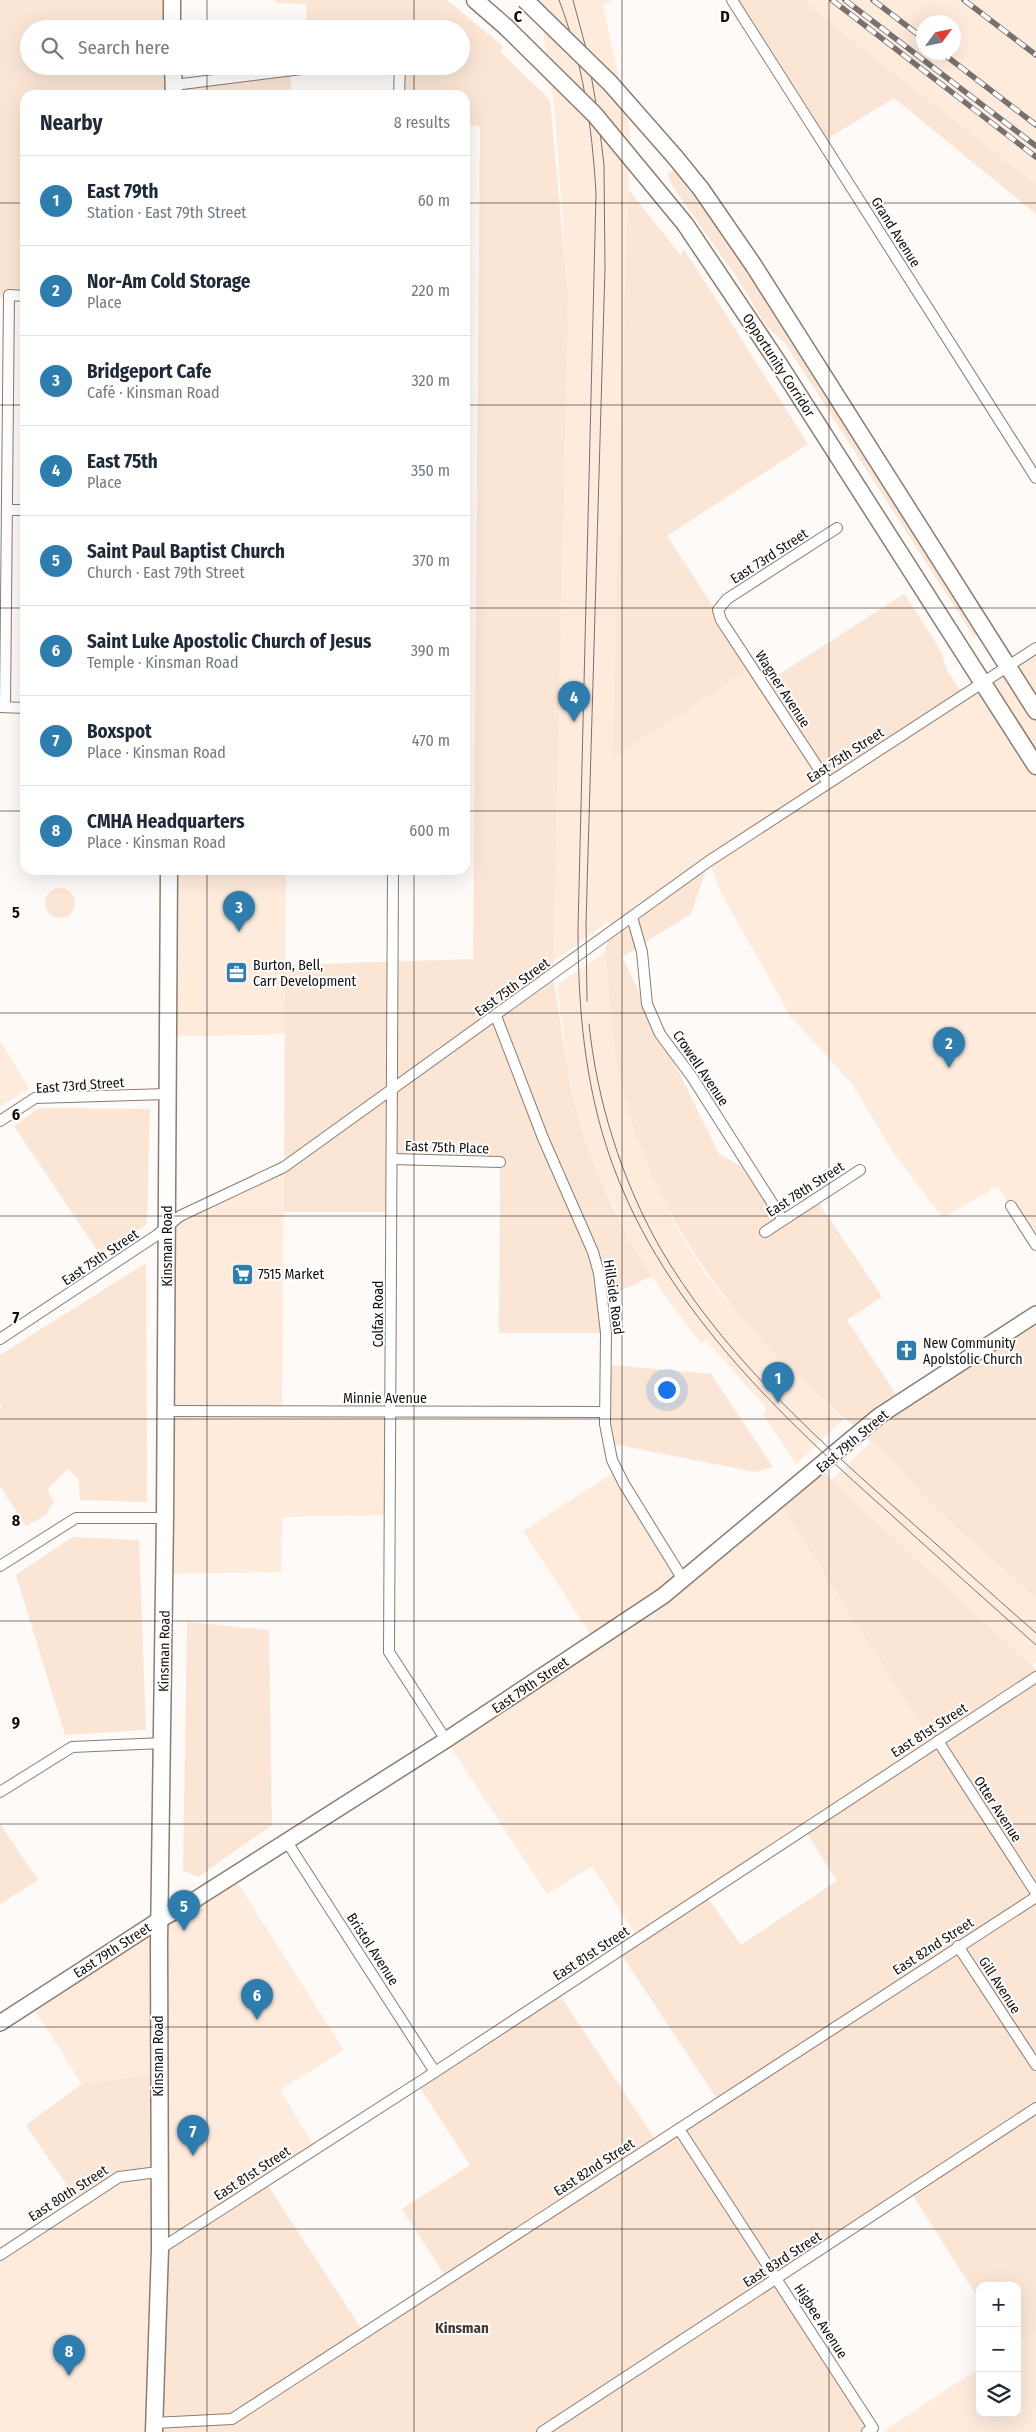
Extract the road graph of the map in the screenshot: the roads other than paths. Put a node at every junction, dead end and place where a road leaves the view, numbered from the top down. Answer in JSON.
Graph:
{"nodes":[{"id":1,"x":172,"y":0,"type":"edge"},
{"id":2,"x":475,"y":0,"type":"edge"},
{"id":3,"x":525,"y":0,"type":"edge"},
{"id":4,"x":732,"y":0,"type":"edge"},
{"id":5,"x":172,"y":20,"type":"edge"},
{"id":6,"x":173,"y":75,"type":"edge"},
{"id":7,"x":269,"y":75,"type":"edge"},
{"id":8,"x":400,"y":75,"type":"edge"},
{"id":9,"x":174,"y":90,"type":"edge"},
{"id":10,"x":399,"y":90,"type":"edge"},
{"id":11,"x":20,"y":296,"type":"edge"},
{"id":12,"x":1036,"y":478,"type":"edge"},
{"id":13,"x":8,"y":510,"type":"junction"},
{"id":14,"x":20,"y":510,"type":"edge"},
{"id":15,"x":837,"y":528,"type":"dead end"},
{"id":16,"x":718,"y":610,"type":"joint"},
{"id":17,"x":1036,"y":648,"type":"edge"},
{"id":18,"x":1007,"y":666,"type":"junction"},
{"id":19,"x":983,"y":682,"type":"junction"},
{"id":20,"x":3,"y":707,"type":"edge"},
{"id":21,"x":20,"y":708,"type":"edge"},
{"id":22,"x":1036,"y":711,"type":"edge"},
{"id":23,"x":1036,"y":766,"type":"edge"},
{"id":24,"x":828,"y":782,"type":"junction"},
{"id":25,"x":169,"y":875,"type":"edge"},
{"id":26,"x":393,"y":875,"type":"edge"},
{"id":27,"x":632,"y":918,"type":"junction"},
{"id":28,"x":496,"y":1016,"type":"junction"},
{"id":29,"x":392,"y":1091,"type":"junction"},
{"id":30,"x":167,"y":1094,"type":"junction"},
{"id":31,"x":0,"y":1121,"type":"edge"},
{"id":32,"x":392,"y":1159,"type":"junction"},
{"id":33,"x":500,"y":1162,"type":"dead end"},
{"id":34,"x":860,"y":1170,"type":"dead end"},
{"id":35,"x":1010,"y":1206,"type":"dead end"},
{"id":36,"x":783,"y":1220,"type":"junction"},
{"id":37,"x":168,"y":1226,"type":"junction"},
{"id":38,"x":765,"y":1232,"type":"dead end"},
{"id":39,"x":1036,"y":1245,"type":"edge"},
{"id":40,"x":1036,"y":1314,"type":"edge"},
{"id":41,"x":0,"y":1339,"type":"edge"},
{"id":42,"x":165,"y":1411,"type":"junction"},
{"id":43,"x":391,"y":1412,"type":"junction"},
{"id":44,"x":605,"y":1412,"type":"junction"},
{"id":45,"x":166,"y":1518,"type":"junction"},
{"id":46,"x":0,"y":1566,"type":"edge"},
{"id":47,"x":684,"y":1581,"type":"junction"},
{"id":48,"x":1036,"y":1677,"type":"edge"},
{"id":49,"x":446,"y":1740,"type":"junction"},
{"id":50,"x":938,"y":1741,"type":"junction"},
{"id":51,"x":163,"y":1743,"type":"junction"},
{"id":52,"x":0,"y":1792,"type":"edge"},
{"id":53,"x":287,"y":1842,"type":"junction"},
{"id":54,"x":1036,"y":1895,"type":"edge"},
{"id":55,"x":159,"y":1920,"type":"junction"},
{"id":56,"x":958,"y":1946,"type":"junction"},
{"id":57,"x":0,"y":2023,"type":"edge"},
{"id":58,"x":1036,"y":2064,"type":"edge"},
{"id":59,"x":435,"y":2072,"type":"junction"},
{"id":60,"x":1036,"y":2108,"type":"edge"},
{"id":61,"x":679,"y":2129,"type":"junction"},
{"id":62,"x":158,"y":2172,"type":"junction"},
{"id":63,"x":160,"y":2249,"type":"junction"},
{"id":64,"x":0,"y":2255,"type":"edge"},
{"id":65,"x":777,"y":2278,"type":"junction"},
{"id":66,"x":154,"y":2428,"type":"edge"},
{"id":67,"x":870,"y":2430,"type":"edge"},
{"id":68,"x":542,"y":2432,"type":"edge"}],
"edges":[{"from":1,"to":5,"type":"main road"},
{"from":2,"to":19,"type":"main road","name":"Opportunity Corridor","bridge":true},
{"from":3,"to":18,"type":"main road","bridge":true},
{"from":4,"to":12,"type":"street","name":"Grand Avenue"},
{"from":6,"to":9,"type":"main road"},
{"from":7,"to":9,"type":"street"},
{"from":8,"to":10,"type":"street"},
{"from":11,"to":13,"type":"street"},
{"from":13,"to":14,"type":"street"},
{"from":13,"to":20,"type":"street"},
{"from":15,"to":16,"type":"street","name":"East 73rd Street"},
{"from":16,"to":24,"type":"street","name":"Wagner Avenue"},
{"from":17,"to":18,"type":"street","name":"East 75th Street"},
{"from":18,"to":19,"type":"street","name":"East 75th Street"},
{"from":18,"to":22,"type":"main road"},
{"from":19,"to":23,"type":"main road","name":"Opportunity Corridor"},
{"from":19,"to":24,"type":"street","name":"East 75th Street"},
{"from":20,"to":21,"type":"street"},
{"from":24,"to":27,"type":"street","name":"East 75th Street"},
{"from":25,"to":30,"type":"main road","name":"Kinsman Road"},
{"from":26,"to":29,"type":"street","name":"Colfax Road"},
{"from":27,"to":28,"type":"street","name":"East 75th Street"},
{"from":27,"to":36,"type":"street","name":"Crowell Avenue"},
{"from":28,"to":29,"type":"street","name":"East 75th Street"},
{"from":28,"to":44,"type":"street","name":"Hillside Road"},
{"from":29,"to":32,"type":"street","name":"Colfax Road"},
{"from":29,"to":37,"type":"street","name":"East 75th Street"},
{"from":30,"to":31,"type":"street","name":"East 73rd Street"},
{"from":30,"to":37,"type":"main road","name":"Kinsman Road"},
{"from":32,"to":33,"type":"street","name":"East 75th Place"},
{"from":32,"to":43,"type":"street","name":"Colfax Road"},
{"from":34,"to":36,"type":"street","name":"East 78th Street"},
{"from":35,"to":39,"type":"street"},
{"from":36,"to":38,"type":"street","name":"East 78th Street"},
{"from":37,"to":41,"type":"street","name":"East 75th Street"},
{"from":37,"to":42,"type":"main road","name":"Kinsman Road"},
{"from":40,"to":47,"type":"main road","name":"East 79th Street"},
{"from":42,"to":43,"type":"street","name":"Minnie Avenue"},
{"from":42,"to":45,"type":"main road","name":"Kinsman Road"},
{"from":43,"to":44,"type":"street","name":"Minnie Avenue"},
{"from":43,"to":49,"type":"street","name":"Colfax Road"},
{"from":44,"to":47,"type":"street","name":"Hillside Road"},
{"from":45,"to":46,"type":"street"},
{"from":45,"to":51,"type":"main road","name":"Kinsman Road"},
{"from":47,"to":49,"type":"main road","name":"East 79th Street"},
{"from":48,"to":50,"type":"street","name":"East 81st Street"},
{"from":49,"to":53,"type":"main road","name":"East 79th Street"},
{"from":50,"to":54,"type":"street","name":"Otter Avenue"},
{"from":50,"to":59,"type":"street","name":"East 81st Street"},
{"from":51,"to":52,"type":"street"},
{"from":51,"to":55,"type":"main road","name":"Kinsman Road"},
{"from":53,"to":55,"type":"main road","name":"East 79th Street"},
{"from":53,"to":59,"type":"street","name":"Bristol Avenue"},
{"from":54,"to":56,"type":"street","name":"East 82nd Street"},
{"from":55,"to":57,"type":"main road","name":"East 79th Street"},
{"from":55,"to":62,"type":"main road","name":"Kinsman Road"},
{"from":56,"to":58,"type":"street","name":"Gill Avenue"},
{"from":56,"to":61,"type":"street","name":"East 82nd Street"},
{"from":59,"to":63,"type":"street","name":"East 81st Street"},
{"from":60,"to":65,"type":"street","name":"East 83rd Street"},
{"from":61,"to":65,"type":"street","name":"Higbee Avenue"},
{"from":61,"to":66,"type":"street","name":"East 82nd Street"},
{"from":62,"to":63,"type":"main road","name":"Kinsman Road"},
{"from":62,"to":64,"type":"street","name":"East 80th Street"},
{"from":63,"to":66,"type":"main road","name":"Kinsman Road"},
{"from":65,"to":67,"type":"street","name":"Higbee Avenue"},
{"from":65,"to":68,"type":"street","name":"East 83rd Street"}]}
